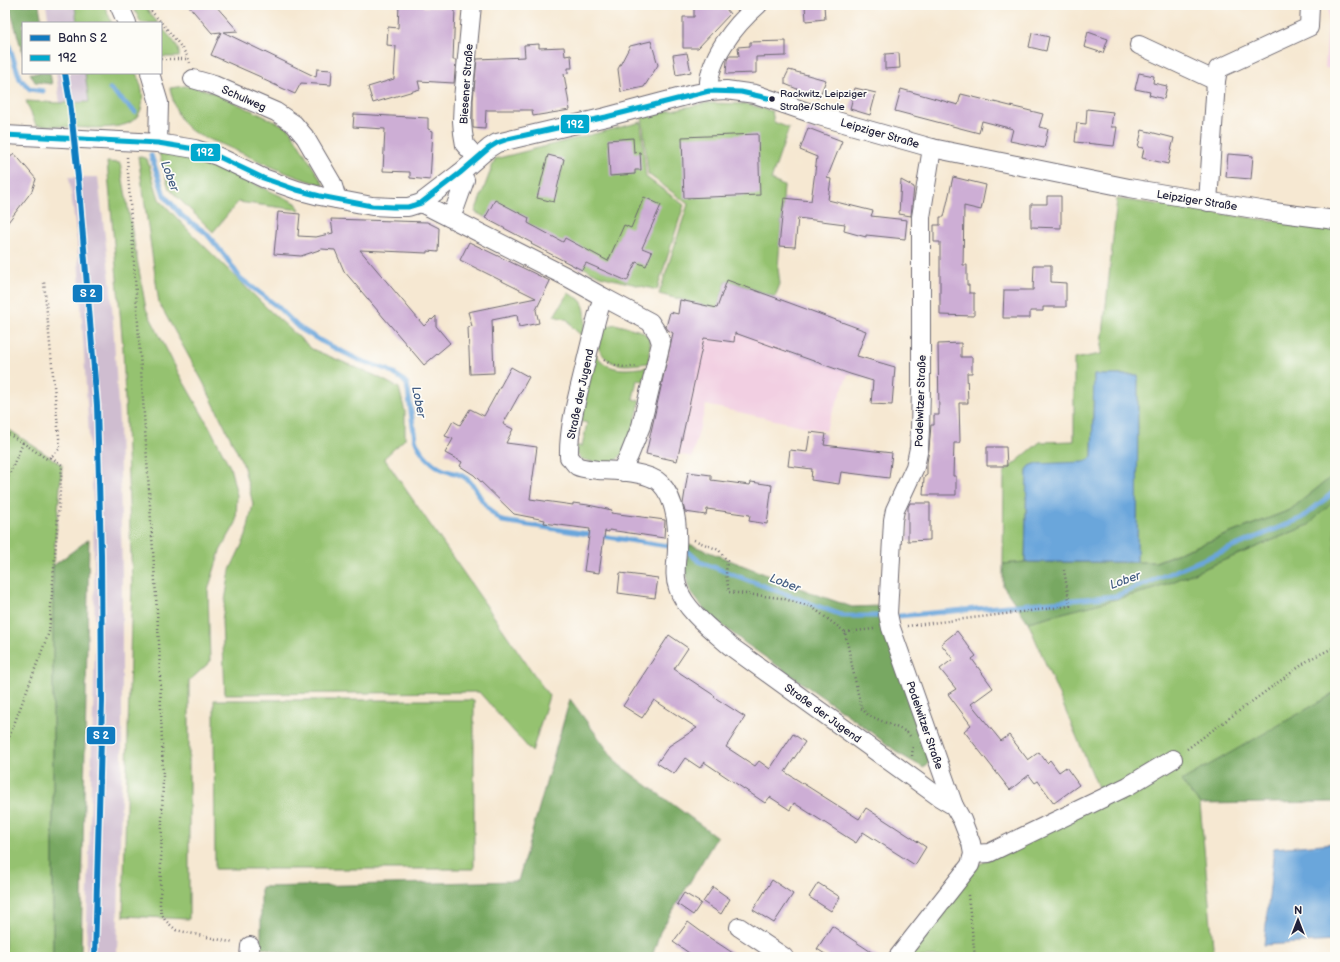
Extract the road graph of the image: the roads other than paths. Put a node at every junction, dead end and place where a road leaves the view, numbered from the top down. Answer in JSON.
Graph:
{"nodes":[{"id":1,"x":119,"y":5,"type":"edge"},
{"id":2,"x":472,"y":5,"type":"edge"},
{"id":3,"x":758,"y":5,"type":"edge"},
{"id":4,"x":1310,"y":5,"type":"edge"},
{"id":5,"x":127,"y":22,"type":"edge"},
{"id":6,"x":1139,"y":45,"type":"dead end"},
{"id":7,"x":150,"y":74,"type":"edge"},
{"id":8,"x":193,"y":79,"type":"road end"},
{"id":9,"x":1216,"y":81,"type":"junction"},
{"id":10,"x":709,"y":91,"type":"junction"},
{"id":11,"x":5,"y":135,"type":"edge"},
{"id":12,"x":158,"y":143,"type":"junction"},
{"id":13,"x":932,"y":148,"type":"junction"},
{"id":14,"x":477,"y":158,"type":"junction"},
{"id":15,"x":460,"y":173,"type":"junction"},
{"id":16,"x":337,"y":199,"type":"junction"},
{"id":17,"x":1208,"y":202,"type":"junction"},
{"id":18,"x":421,"y":203,"type":"junction"},
{"id":19,"x":449,"y":217,"type":"junction"},
{"id":20,"x":1335,"y":220,"type":"edge"},
{"id":21,"x":603,"y":298,"type":"junction"},
{"id":22,"x":624,"y":472,"type":"junction"},
{"id":23,"x":1173,"y":759,"type":"road end"},
{"id":24,"x":954,"y":806,"type":"junction"},
{"id":25,"x":973,"y":854,"type":"junction"},
{"id":26,"x":739,"y":927,"type":"dead end"},
{"id":27,"x":784,"y":957,"type":"edge"},
{"id":28,"x":898,"y":957,"type":"edge"}],
"edges":[{"from":1,"to":5,"type":"street"},
{"from":2,"to":14,"type":"street","name":"Biesener Straße"},
{"from":3,"to":10,"type":"street"},
{"from":4,"to":9,"type":"street"},
{"from":6,"to":9,"type":"street"},
{"from":7,"to":12,"type":"street"},
{"from":8,"to":16,"type":"street","name":"Schulweg"},
{"from":9,"to":17,"type":"street"},
{"from":10,"to":13,"type":"street","name":"Leipziger Straße"},
{"from":10,"to":14,"type":"street","name":"Leipziger Straße"},
{"from":11,"to":12,"type":"street","name":"Leipziger Straße"},
{"from":12,"to":16,"type":"street","name":"Leipziger Straße"},
{"from":13,"to":17,"type":"street","name":"Leipziger Straße"},
{"from":13,"to":24,"type":"street","name":"Podelwitzer Straße"},
{"from":14,"to":15,"type":"street","name":"Leipziger Straße"},
{"from":15,"to":18,"type":"street","name":"Leipziger Straße"},
{"from":15,"to":19,"type":"street"},
{"from":16,"to":18,"type":"street","name":"Leipziger Straße"},
{"from":17,"to":20,"type":"street","name":"Leipziger Straße"},
{"from":18,"to":19,"type":"street"},
{"from":19,"to":21,"type":"street"},
{"from":21,"to":22,"type":"street"},
{"from":21,"to":22,"type":"street","name":"Straße der Jugend"},
{"from":22,"to":24,"type":"street","name":"Straße der Jugend"},
{"from":23,"to":25,"type":"street"},
{"from":24,"to":25,"type":"street","name":"Straße der Jugend"},
{"from":25,"to":28,"type":"street"},
{"from":26,"to":27,"type":"street"}]}
